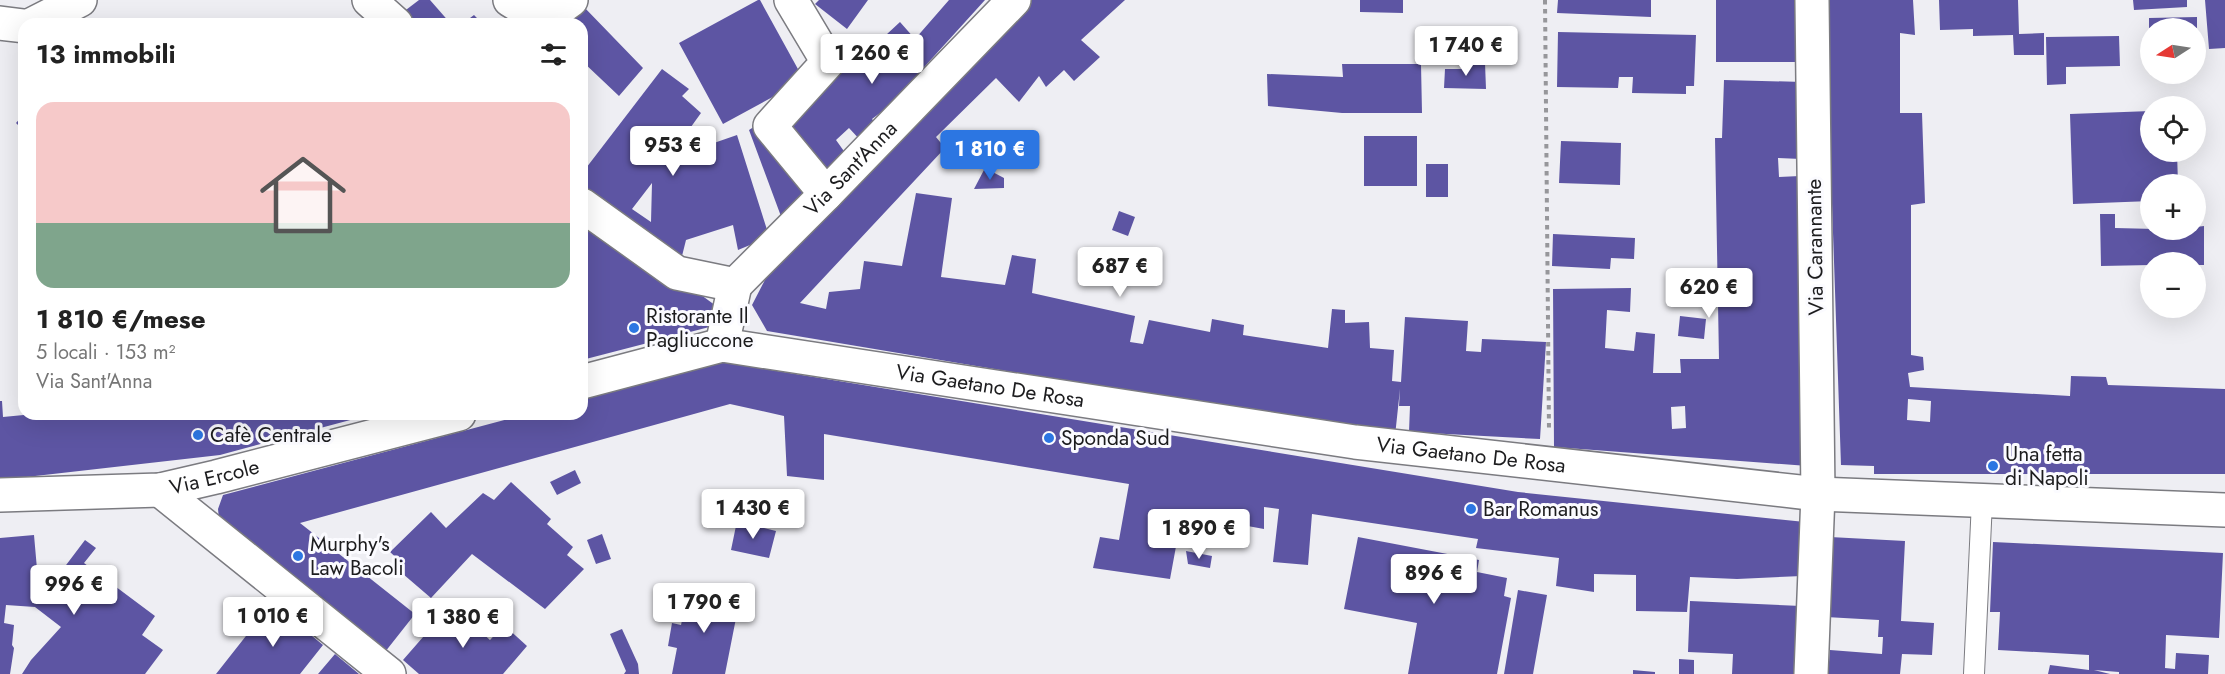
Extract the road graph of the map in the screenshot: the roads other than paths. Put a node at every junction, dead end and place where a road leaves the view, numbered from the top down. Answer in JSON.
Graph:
{"nodes":[{"id":1,"x":80,"y":0,"type":"edge"},
{"id":2,"x":369,"y":0,"type":"edge"},
{"id":3,"x":510,"y":0,"type":"edge"},
{"id":4,"x":571,"y":0,"type":"edge"},
{"id":5,"x":791,"y":0,"type":"edge"},
{"id":6,"x":1014,"y":0,"type":"edge"},
{"id":7,"x":1812,"y":0,"type":"edge"},
{"id":8,"x":45,"y":18,"type":"edge"},
{"id":9,"x":389,"y":18,"type":"edge"},
{"id":10,"x":538,"y":18,"type":"edge"},
{"id":11,"x":547,"y":18,"type":"edge"},
{"id":12,"x":0,"y":23,"type":"edge"},
{"id":13,"x":18,"y":25,"type":"edge"},
{"id":14,"x":826,"y":194,"type":"junction"},
{"id":15,"x":588,"y":209,"type":"edge"},
{"id":16,"x":735,"y":285,"type":"junction"},
{"id":17,"x":722,"y":345,"type":"junction"},
{"id":18,"x":588,"y":380,"type":"edge"},
{"id":19,"x":436,"y":420,"type":"edge"},
{"id":20,"x":159,"y":490,"type":"junction"},
{"id":21,"x":1818,"y":494,"type":"junction"},
{"id":22,"x":0,"y":495,"type":"edge"},
{"id":23,"x":1982,"y":501,"type":"junction"},
{"id":24,"x":2225,"y":510,"type":"edge"},
{"id":25,"x":389,"y":674,"type":"edge"},
{"id":26,"x":1811,"y":674,"type":"edge"},
{"id":27,"x":1974,"y":674,"type":"edge"}],
"edges":[{"from":1,"to":8,"type":"street"},
{"from":2,"to":9,"type":"street"},
{"from":3,"to":10,"type":"street"},
{"from":4,"to":11,"type":"street"},
{"from":5,"to":14,"type":"street"},
{"from":6,"to":14,"type":"street","name":"Via Sant'Anna"},
{"from":7,"to":21,"type":"street","name":"Via Carannante"},
{"from":12,"to":13,"type":"street"},
{"from":14,"to":16,"type":"street","name":"Via Sant'Anna"},
{"from":15,"to":16,"type":"street"},
{"from":16,"to":17,"type":"street"},
{"from":17,"to":18,"type":"street"},
{"from":17,"to":21,"type":"street","name":"Via Gaetano De Rosa"},
{"from":19,"to":20,"type":"street","name":"Via Ercole"},
{"from":20,"to":22,"type":"street","name":"Via Ercole"},
{"from":20,"to":25,"type":"street"},
{"from":21,"to":23,"type":"street","name":"Via Gaetano De Rosa"},
{"from":21,"to":26,"type":"street","name":"Via Carannante"},
{"from":23,"to":24,"type":"street","name":"Via Gaetano De Rosa"},
{"from":23,"to":27,"type":"lane"}]}
